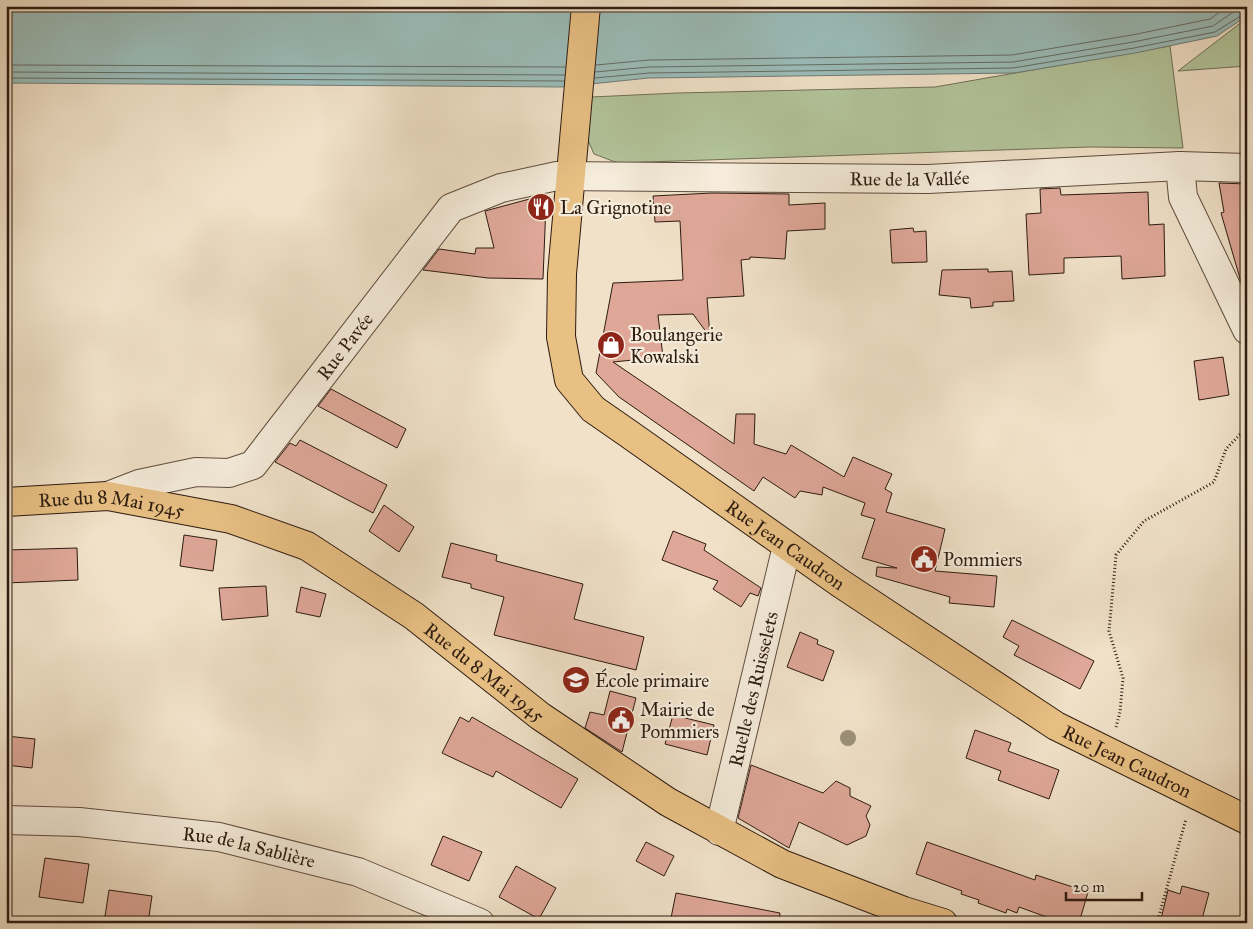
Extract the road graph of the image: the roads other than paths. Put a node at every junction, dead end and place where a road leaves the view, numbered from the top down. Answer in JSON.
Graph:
{"nodes":[{"id":1,"x":586,"y":6,"type":"edge"},
{"id":2,"x":1180,"y":166,"type":"junction"},
{"id":3,"x":1247,"y":168,"type":"edge"},
{"id":4,"x":571,"y":176,"type":"junction"},
{"id":5,"x":1247,"y":330,"type":"edge"},
{"id":6,"x":108,"y":496,"type":"junction"},
{"id":7,"x":6,"y":502,"type":"edge"},
{"id":8,"x":787,"y":546,"type":"junction"},
{"id":9,"x":6,"y":820,"type":"edge"},
{"id":10,"x":1247,"y":820,"type":"edge"},
{"id":11,"x":719,"y":831,"type":"junction"},
{"id":12,"x":480,"y":923,"type":"edge"},
{"id":13,"x":943,"y":923,"type":"edge"}],
"edges":[{"from":1,"to":4,"type":"main road","name":"Rue Jean Caudron"},
{"from":2,"to":3,"type":"street","name":"Rue de la Vallée"},
{"from":2,"to":4,"type":"street","name":"Rue de la Vallée"},
{"from":2,"to":5,"type":"street"},
{"from":4,"to":6,"type":"street","name":"Rue Pavée"},
{"from":4,"to":8,"type":"main road","name":"Rue Jean Caudron"},
{"from":6,"to":7,"type":"main road","name":"Rue du 8 Mai 1945"},
{"from":6,"to":11,"type":"main road","name":"Rue du 8 Mai 1945"},
{"from":8,"to":10,"type":"main road","name":"Rue Jean Caudron"},
{"from":8,"to":11,"type":"street","name":"Ruelle des Ruisselets"},
{"from":9,"to":12,"type":"street","name":"Rue de la Sablière"},
{"from":11,"to":13,"type":"main road","name":"Rue du 8 Mai 1945"}]}
